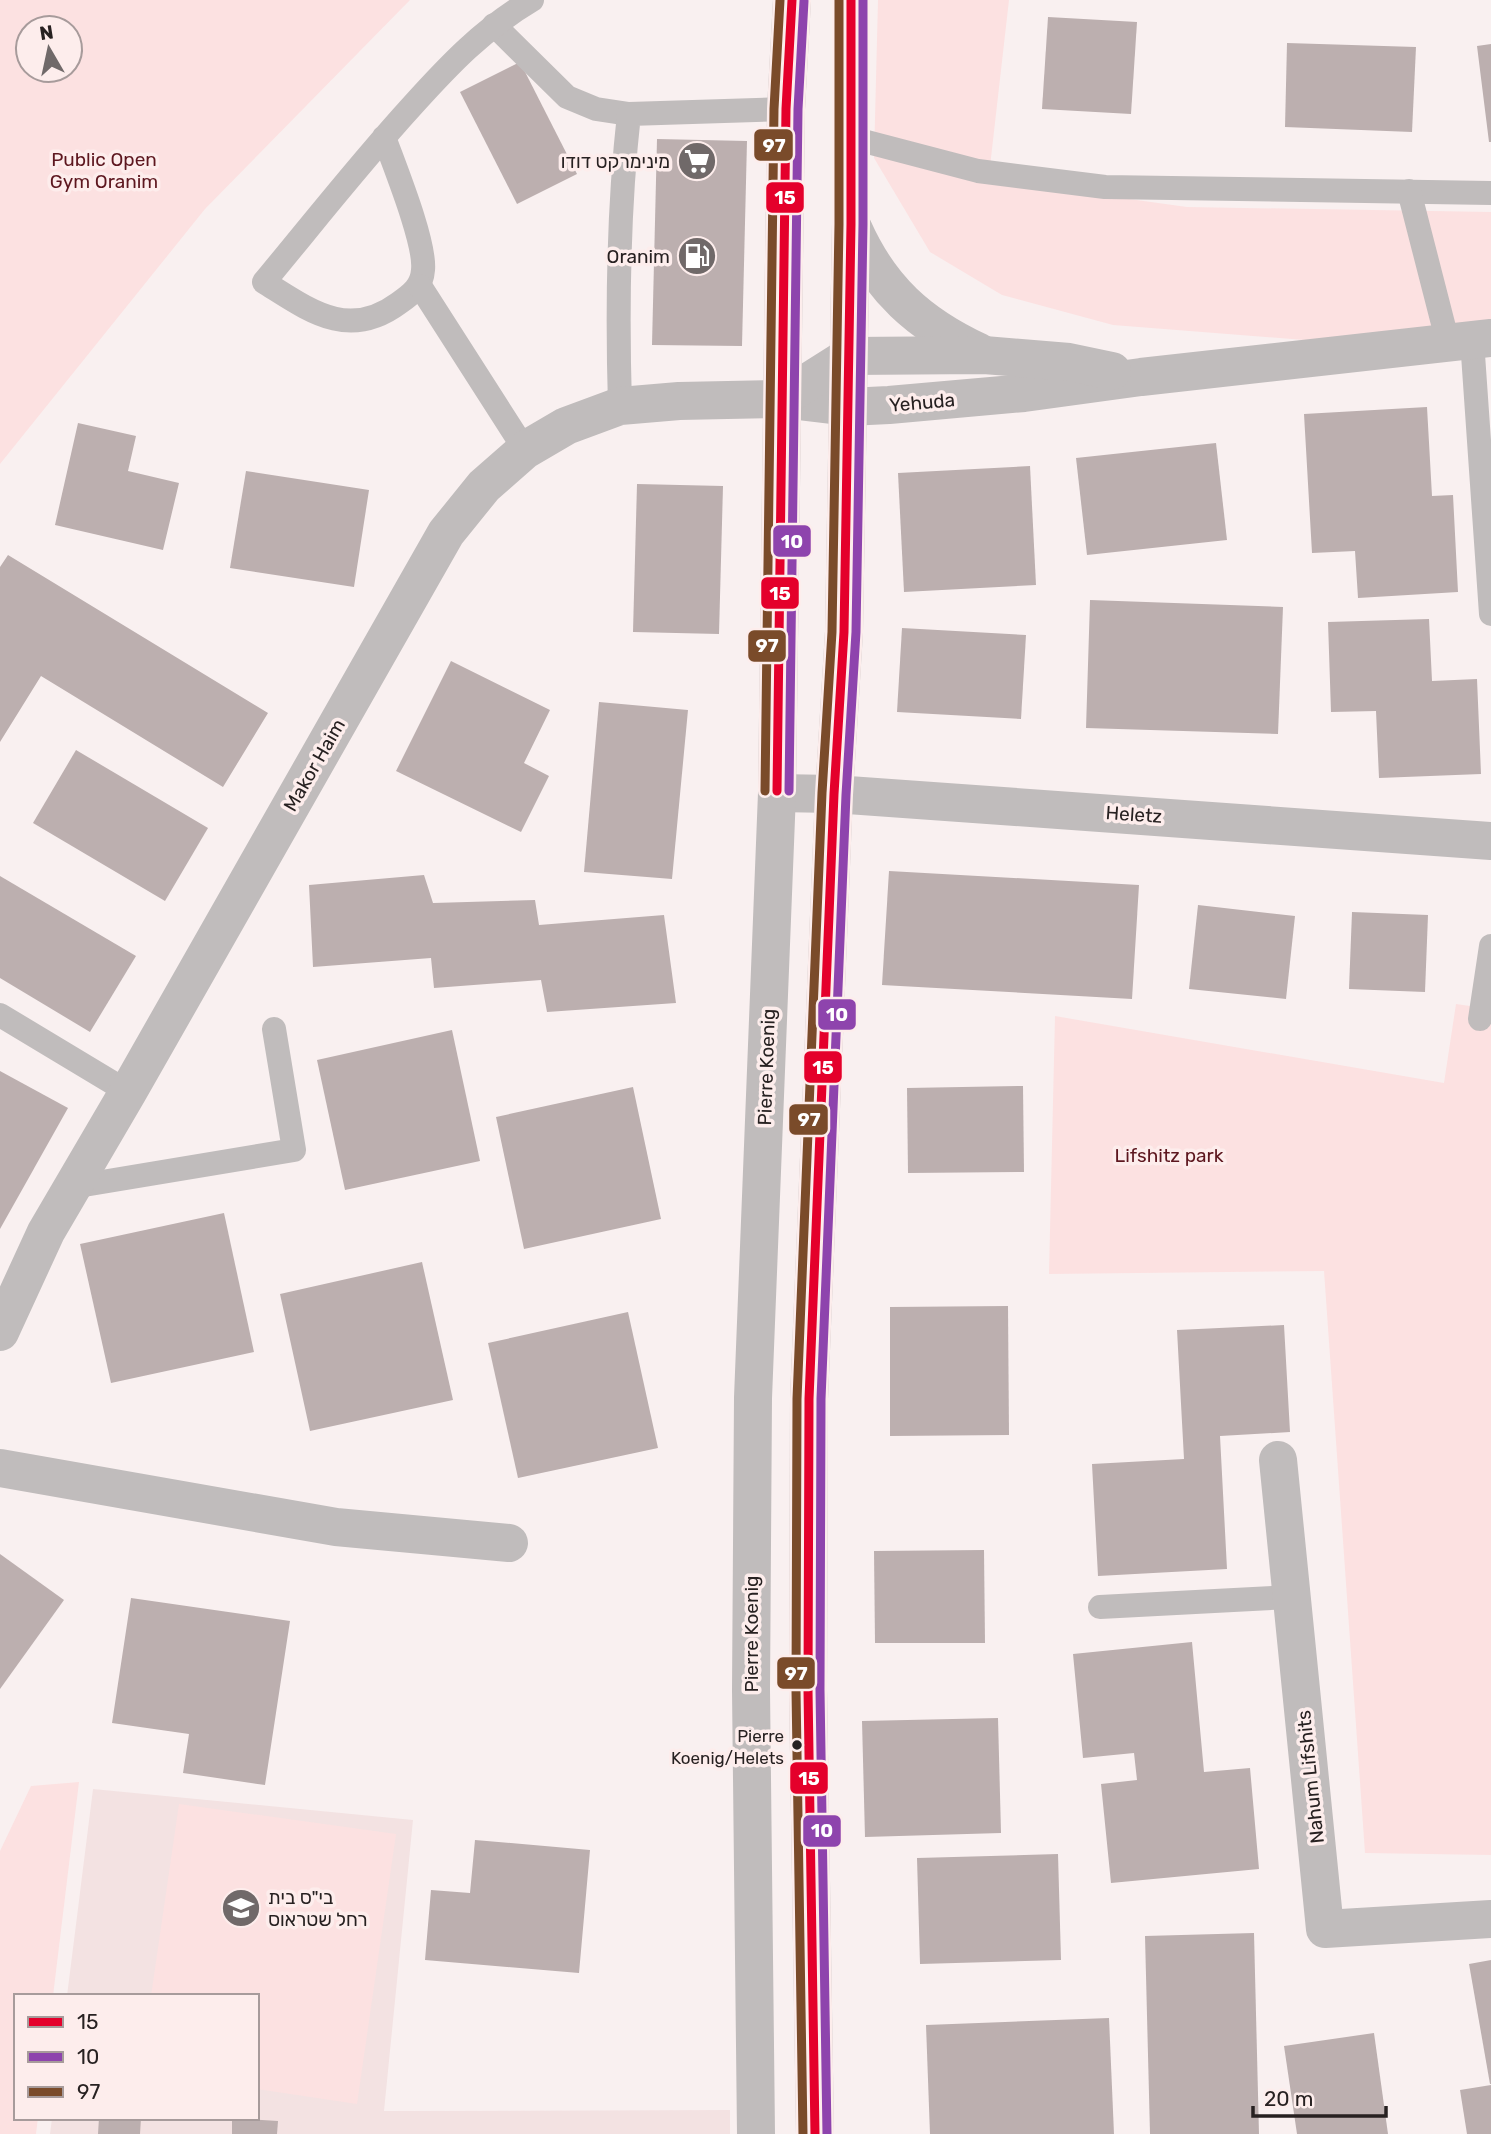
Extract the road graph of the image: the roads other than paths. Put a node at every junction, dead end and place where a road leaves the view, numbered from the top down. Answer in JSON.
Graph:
{"nodes":[{"id":1,"x":532,"y":0,"type":"edge"},
{"id":2,"x":792,"y":0,"type":"edge"},
{"id":3,"x":851,"y":0,"type":"edge"},
{"id":4,"x":494,"y":25,"type":"junction"},
{"id":5,"x":786,"y":109,"type":"junction"},
{"id":6,"x":629,"y":114,"type":"junction"},
{"id":7,"x":384,"y":137,"type":"junction"},
{"id":8,"x":852,"y":138,"type":"junction"},
{"id":9,"x":1409,"y":191,"type":"junction"},
{"id":10,"x":1491,"y":193,"type":"edge"},
{"id":11,"x":851,"y":225,"type":"junction"},
{"id":12,"x":419,"y":286,"type":"junction"},
{"id":13,"x":1470,"y":340,"type":"edge"},
{"id":14,"x":984,"y":355,"type":"junction"},
{"id":15,"x":849,"y":356,"type":"junction"},
{"id":16,"x":1141,"y":377,"type":"junction"},
{"id":17,"x":781,"y":399,"type":"junction"},
{"id":18,"x":620,"y":406,"type":"junction"},
{"id":19,"x":848,"y":408,"type":"junction"},
{"id":20,"x":525,"y":450,"type":"junction"},
{"id":21,"x":1491,"y":614,"type":"edge"},
{"id":22,"x":777,"y":793,"type":"junction"},
{"id":23,"x":834,"y":794,"type":"junction"},
{"id":24,"x":1491,"y":841,"type":"edge"},
{"id":25,"x":1491,"y":946,"type":"edge"},
{"id":26,"x":0,"y":1015,"type":"edge"},
{"id":27,"x":1480,"y":1019,"type":"dead end"},
{"id":28,"x":274,"y":1028,"type":"dead end"},
{"id":29,"x":128,"y":1092,"type":"junction"},
{"id":30,"x":72,"y":1187,"type":"junction"},
{"id":31,"x":0,"y":1332,"type":"edge"},
{"id":32,"x":1278,"y":1460,"type":"dead end"},
{"id":33,"x":0,"y":1468,"type":"edge"},
{"id":34,"x":509,"y":1542,"type":"dead end"},
{"id":35,"x":1291,"y":1597,"type":"junction"},
{"id":36,"x":1100,"y":1607,"type":"dead end"},
{"id":37,"x":1491,"y":1919,"type":"edge"},
{"id":38,"x":756,"y":2134,"type":"edge"},
{"id":39,"x":815,"y":2134,"type":"edge"}],
"edges":[{"from":1,"to":4,"type":"lane"},
{"from":2,"to":5,"type":"street","name":"Pierre Koenig"},
{"from":3,"to":8,"type":"street"},
{"from":4,"to":6,"type":"lane"},
{"from":4,"to":7,"type":"lane"},
{"from":5,"to":6,"type":"lane"},
{"from":5,"to":17,"type":"street","name":"Pierre Koenig"},
{"from":6,"to":18,"type":"lane"},
{"from":7,"to":12,"type":"lane"},
{"from":7,"to":12,"type":"lane"},
{"from":8,"to":9,"type":"lane"},
{"from":8,"to":11,"type":"street"},
{"from":9,"to":10,"type":"lane"},
{"from":9,"to":13,"type":"lane"},
{"from":11,"to":14,"type":"street"},
{"from":11,"to":15,"type":"street"},
{"from":12,"to":20,"type":"lane"},
{"from":13,"to":16,"type":"street","name":"Yehuda"},
{"from":13,"to":21,"type":"lane"},
{"from":14,"to":15,"type":"street","name":"Yehuda"},
{"from":14,"to":16,"type":"street","name":"Yehuda"},
{"from":15,"to":17,"type":"street"},
{"from":15,"to":19,"type":"street"},
{"from":16,"to":19,"type":"street","name":"Yehuda"},
{"from":17,"to":18,"type":"street","name":"Makor Haim"},
{"from":17,"to":19,"type":"street","name":"Yehuda"},
{"from":17,"to":22,"type":"street","name":"Pierre Koenig"},
{"from":18,"to":20,"type":"street","name":"Makor Haim"},
{"from":19,"to":23,"type":"street"},
{"from":20,"to":29,"type":"street","name":"Makor Haim"},
{"from":22,"to":23,"type":"street","name":"Heletz"},
{"from":22,"to":38,"type":"street","name":"Pierre Koenig"},
{"from":23,"to":24,"type":"street","name":"Heletz"},
{"from":23,"to":39,"type":"street"},
{"from":25,"to":27,"type":"lane"},
{"from":26,"to":29,"type":"lane"},
{"from":28,"to":30,"type":"lane"},
{"from":29,"to":30,"type":"street","name":"Makor Haim"},
{"from":30,"to":31,"type":"street","name":"Makor Haim"},
{"from":32,"to":35,"type":"street","name":"Nahum Lifshits"},
{"from":33,"to":34,"type":"street"},
{"from":35,"to":36,"type":"lane"},
{"from":35,"to":37,"type":"street","name":"Nahum Lifshits"}]}
